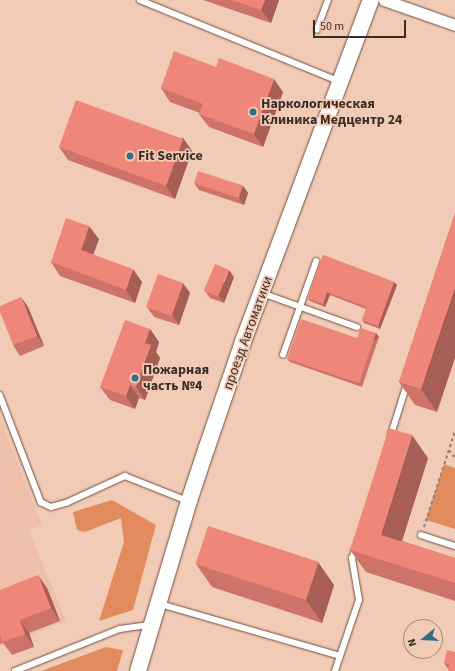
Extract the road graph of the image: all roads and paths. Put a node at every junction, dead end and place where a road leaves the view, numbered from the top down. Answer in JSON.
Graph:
{"nodes":[{"id":1,"x":140,"y":0,"type":"edge"},
{"id":2,"x":328,"y":0,"type":"edge"},
{"id":3,"x":371,"y":0,"type":"edge"},
{"id":4,"x":384,"y":0,"type":"edge"},
{"id":5,"x":455,"y":25,"type":"edge"},
{"id":6,"x":317,"y":30,"type":"dead end"},
{"id":7,"x":340,"y":82,"type":"junction"},
{"id":8,"x":316,"y":262,"type":"dead end"},
{"id":9,"x":262,"y":293,"type":"junction"},
{"id":10,"x":300,"y":307,"type":"junction"},
{"id":11,"x":357,"y":327,"type":"dead end"},
{"id":12,"x":284,"y":355,"type":"dead end"},
{"id":13,"x":408,"y":379,"type":"edge"},
{"id":14,"x":0,"y":395,"type":"edge"},
{"id":15,"x":455,"y":431,"type":"edge"},
{"id":16,"x":388,"y":444,"type":"edge"},
{"id":17,"x":449,"y":450,"type":"junction"},
{"id":18,"x":455,"y":458,"type":"edge"},
{"id":19,"x":189,"y":501,"type":"junction"},
{"id":20,"x":421,"y":535,"type":"joint"},
{"id":21,"x":358,"y":539,"type":"edge"},
{"id":22,"x":455,"y":546,"type":"edge"},
{"id":23,"x":158,"y":603,"type":"junction"},
{"id":24,"x":151,"y":625,"type":"junction"},
{"id":25,"x":340,"y":656,"type":"junction"},
{"id":26,"x":15,"y":671,"type":"edge"},
{"id":27,"x":138,"y":671,"type":"edge"},
{"id":28,"x":335,"y":671,"type":"edge"}],
"edges":[{"from":1,"to":7,"type":"lane"},
{"from":2,"to":6,"type":"lane"},
{"from":3,"to":7,"type":"main road","name":"проезд Автоматики"},
{"from":4,"to":5,"type":"street"},
{"from":7,"to":9,"type":"main road","name":"проезд Автоматики"},
{"from":8,"to":10,"type":"lane"},
{"from":9,"to":10,"type":"lane"},
{"from":9,"to":19,"type":"main road","name":"проезд Автоматики"},
{"from":10,"to":11,"type":"lane"},
{"from":10,"to":12,"type":"lane"},
{"from":13,"to":16,"type":"lane"},
{"from":14,"to":19,"type":"lane"},
{"from":15,"to":17,"type":"path"},
{"from":17,"to":18,"type":"path"},
{"from":17,"to":20,"type":"path"},
{"from":19,"to":23,"type":"main road","name":"проезд Автоматики"},
{"from":20,"to":22,"type":"lane"},
{"from":21,"to":25,"type":"lane"},
{"from":23,"to":24,"type":"main road","name":"проезд Автоматики"},
{"from":23,"to":25,"type":"lane"},
{"from":24,"to":26,"type":"lane"},
{"from":24,"to":27,"type":"main road","name":"проезд Автоматики"},
{"from":25,"to":28,"type":"lane"}]}
